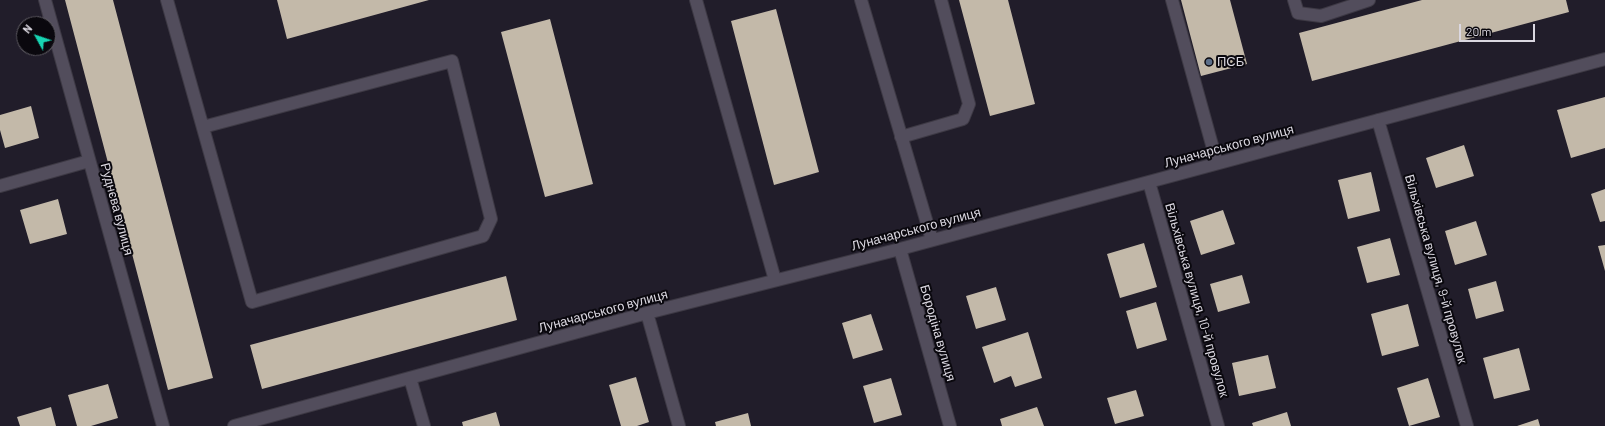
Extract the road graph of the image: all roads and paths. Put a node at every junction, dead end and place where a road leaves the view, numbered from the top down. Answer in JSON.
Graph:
{"nodes":[{"id":1,"x":45,"y":0,"type":"edge"},
{"id":2,"x":167,"y":0,"type":"edge"},
{"id":3,"x":696,"y":0,"type":"edge"},
{"id":4,"x":861,"y":0,"type":"edge"},
{"id":5,"x":941,"y":0,"type":"edge"},
{"id":6,"x":1172,"y":0,"type":"edge"},
{"id":7,"x":1294,"y":0,"type":"edge"},
{"id":8,"x":1369,"y":0,"type":"edge"},
{"id":9,"x":1605,"y":59,"type":"edge"},
{"id":10,"x":1378,"y":120,"type":"junction"},
{"id":11,"x":203,"y":127,"type":"junction"},
{"id":12,"x":901,"y":137,"type":"junction"},
{"id":13,"x":89,"y":161,"type":"junction"},
{"id":14,"x":1217,"y":163,"type":"junction"},
{"id":15,"x":1149,"y":182,"type":"junction"},
{"id":16,"x":0,"y":186,"type":"edge"},
{"id":17,"x":932,"y":240,"type":"junction"},
{"id":18,"x":900,"y":249,"type":"junction"},
{"id":19,"x":775,"y":280,"type":"junction"},
{"id":20,"x":648,"y":313,"type":"junction"},
{"id":21,"x":410,"y":378,"type":"junction"},
{"id":22,"x":163,"y":426,"type":"edge"},
{"id":23,"x":234,"y":426,"type":"edge"},
{"id":24,"x":424,"y":426,"type":"edge"},
{"id":25,"x":679,"y":426,"type":"edge"},
{"id":26,"x":950,"y":426,"type":"edge"},
{"id":27,"x":1218,"y":426,"type":"edge"},
{"id":28,"x":1467,"y":426,"type":"edge"}],
"edges":[{"from":1,"to":13,"type":"street","name":"Руднєва вулиця"},
{"from":2,"to":11,"type":"street"},
{"from":3,"to":19,"type":"street"},
{"from":4,"to":12,"type":"street"},
{"from":5,"to":12,"type":"street"},
{"from":6,"to":14,"type":"street"},
{"from":7,"to":8,"type":"street"},
{"from":9,"to":10,"type":"street","name":"Луначарського вулиця"},
{"from":10,"to":14,"type":"street","name":"Луначарського вулиця"},
{"from":10,"to":28,"type":"street","name":"Вільхівська вулиця, 9-й провулок"},
{"from":11,"to":11,"type":"street"},
{"from":12,"to":17,"type":"street"},
{"from":13,"to":16,"type":"street"},
{"from":13,"to":22,"type":"street","name":"Руднєва вулиця"},
{"from":14,"to":15,"type":"street","name":"Луначарського вулиця"},
{"from":15,"to":17,"type":"street","name":"Луначарського вулиця"},
{"from":15,"to":27,"type":"street","name":"Вільхівська вулиця, 10-й провулок"},
{"from":17,"to":18,"type":"street","name":"Луначарського вулиця"},
{"from":18,"to":19,"type":"street","name":"Луначарського вулиця"},
{"from":18,"to":26,"type":"street","name":"Бородіна вулиця"},
{"from":19,"to":20,"type":"street","name":"Луначарського вулиця"},
{"from":20,"to":21,"type":"street","name":"Луначарського вулиця"},
{"from":20,"to":25,"type":"street"},
{"from":21,"to":23,"type":"street","name":"Луначарського вулиця"},
{"from":21,"to":24,"type":"street"}]}
